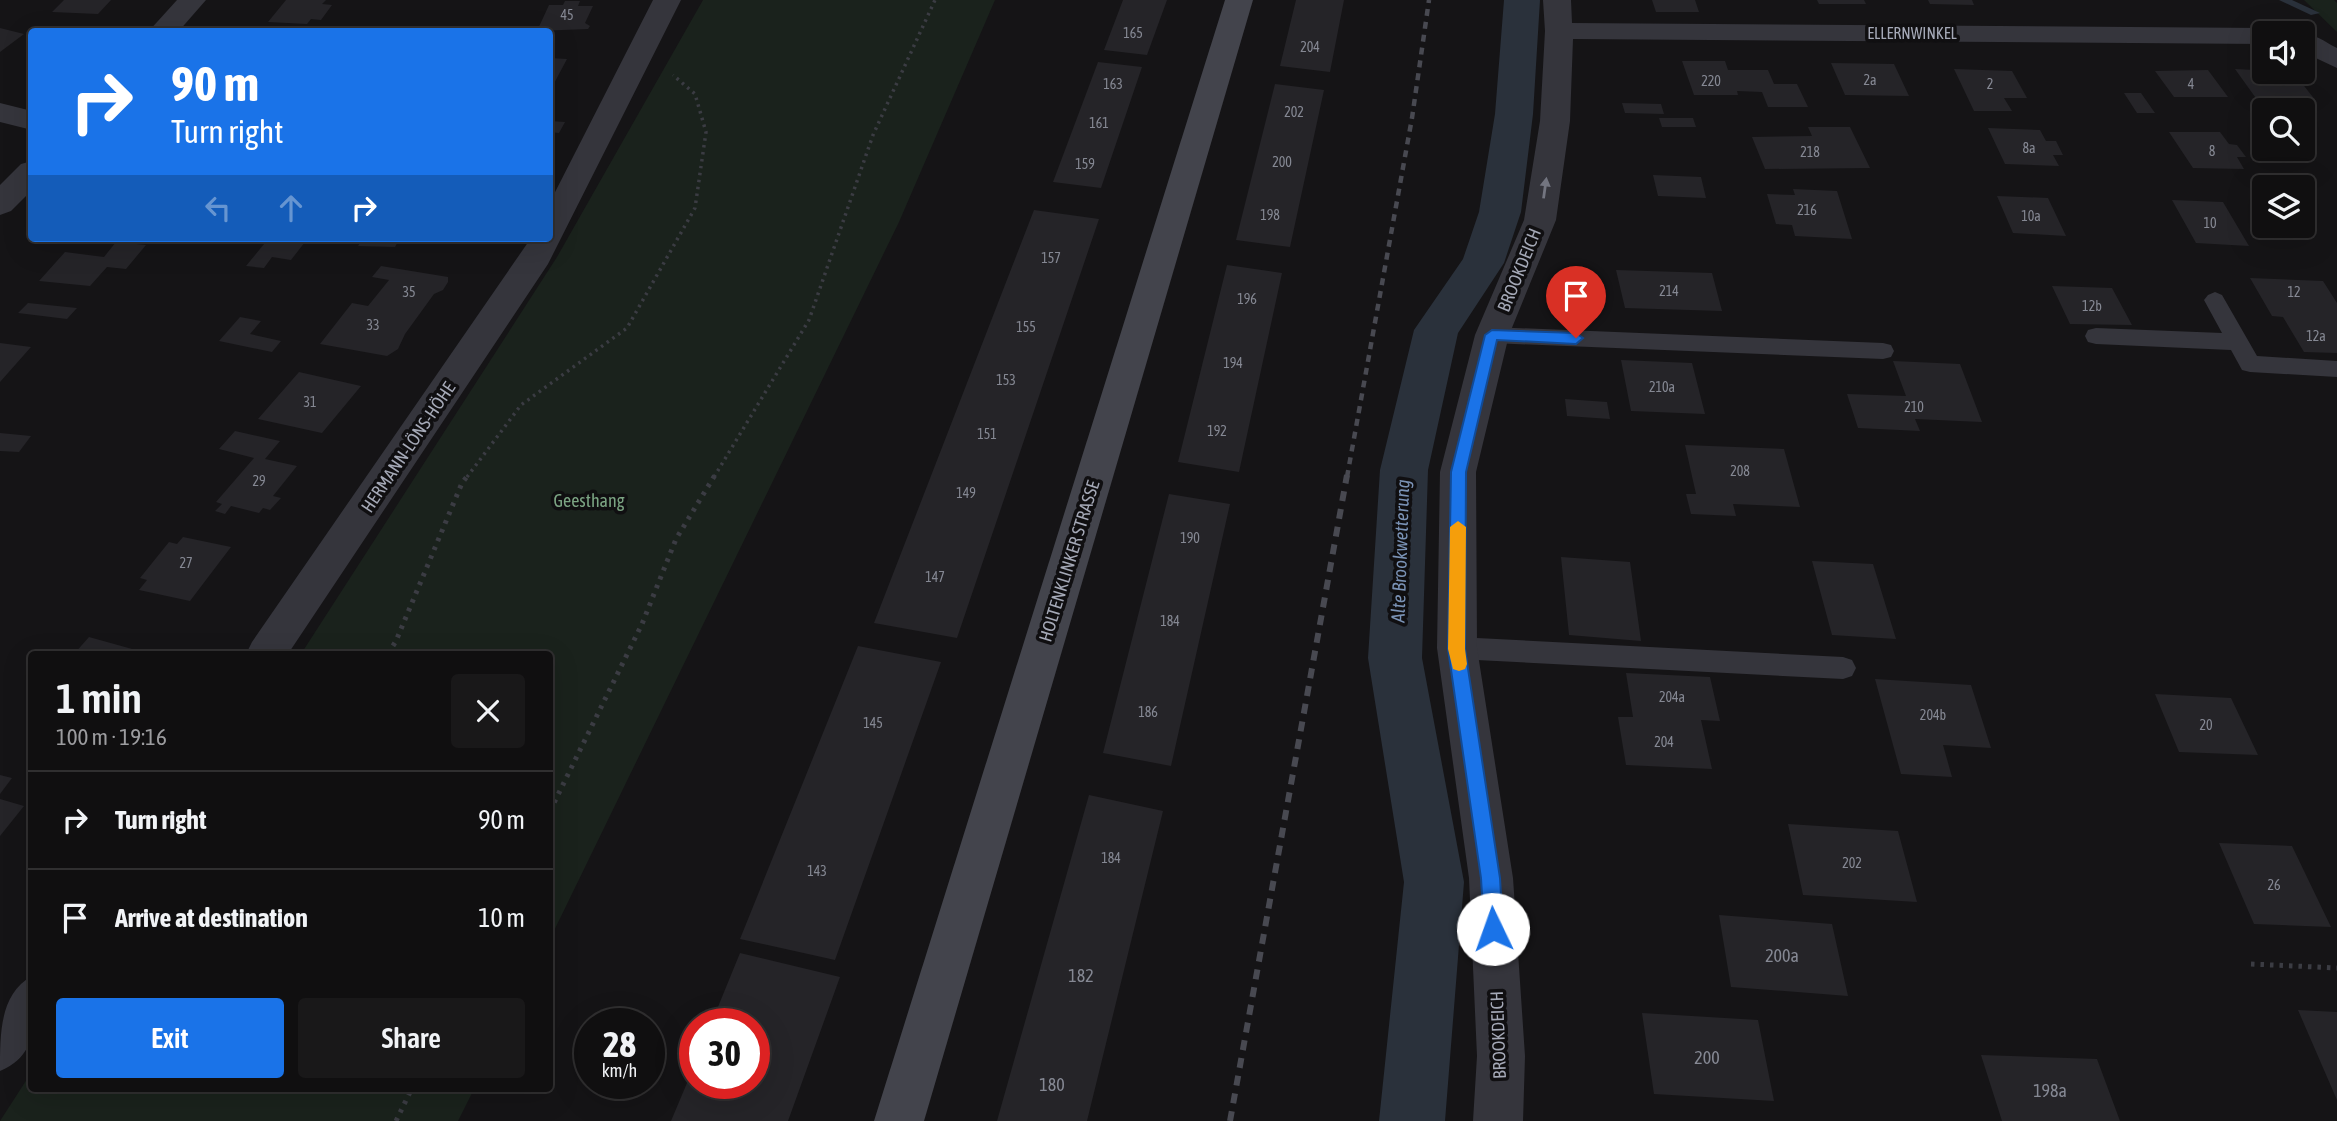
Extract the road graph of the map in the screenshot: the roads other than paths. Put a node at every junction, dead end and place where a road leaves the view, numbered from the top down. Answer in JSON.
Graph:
{"nodes":[{"id":1,"x":192,"y":0,"type":"edge"},
{"id":2,"x":667,"y":0,"type":"edge"},
{"id":3,"x":1239,"y":0,"type":"edge"},
{"id":4,"x":1558,"y":15,"type":"edge"},
{"id":5,"x":166,"y":28,"type":"edge"},
{"id":6,"x":2252,"y":36,"type":"edge"},
{"id":7,"x":2315,"y":47,"type":"edge"},
{"id":8,"x":2337,"y":59,"type":"edge"},
{"id":9,"x":0,"y":112,"type":"edge"},
{"id":10,"x":28,"y":120,"type":"edge"},
{"id":11,"x":28,"y":175,"type":"edge"},
{"id":12,"x":0,"y":204,"type":"edge"},
{"id":13,"x":553,"y":226,"type":"edge"},
{"id":14,"x":545,"y":242,"type":"edge"},
{"id":15,"x":2215,"y":300,"type":"dead end"},
{"id":16,"x":1492,"y":335,"type":"junction"},
{"id":17,"x":2096,"y":336,"type":"dead end"},
{"id":18,"x":2238,"y":342,"type":"junction"},
{"id":19,"x":1883,"y":351,"type":"dead end"},
{"id":20,"x":2337,"y":369,"type":"edge"},
{"id":21,"x":1457,"y":649,"type":"junction"},
{"id":22,"x":269,"y":651,"type":"edge"},
{"id":23,"x":1843,"y":668,"type":"dead end"},
{"id":24,"x":28,"y":1006,"type":"edge"},
{"id":25,"x":0,"y":1047,"type":"edge"},
{"id":26,"x":899,"y":1121,"type":"edge"},
{"id":27,"x":1499,"y":1121,"type":"edge"}],
"edges":[{"from":1,"to":5,"type":"street"},
{"from":2,"to":13,"type":"street"},
{"from":3,"to":26,"type":"main road","name":"HOLTENKLINKER STRASSE"},
{"from":4,"to":6,"type":"street","name":"ELLERNWINKEL"},
{"from":16,"to":4,"type":"street","name":"BROOKDEICH","one_way":true},
{"from":7,"to":8,"type":"street"},
{"from":9,"to":10,"type":"street"},
{"from":11,"to":12,"type":"street"},
{"from":14,"to":22,"type":"street","name":"HERMANN-LÖNS-HÖHE"},
{"from":15,"to":18,"type":"lane"},
{"from":16,"to":19,"type":"lane"},
{"from":16,"to":21,"type":"street","name":"BROOKDEICH"},
{"from":17,"to":18,"type":"lane"},
{"from":18,"to":20,"type":"lane"},
{"from":21,"to":23,"type":"lane"},
{"from":21,"to":27,"type":"street","name":"BROOKDEICH"},
{"from":24,"to":25,"type":"street"}]}
